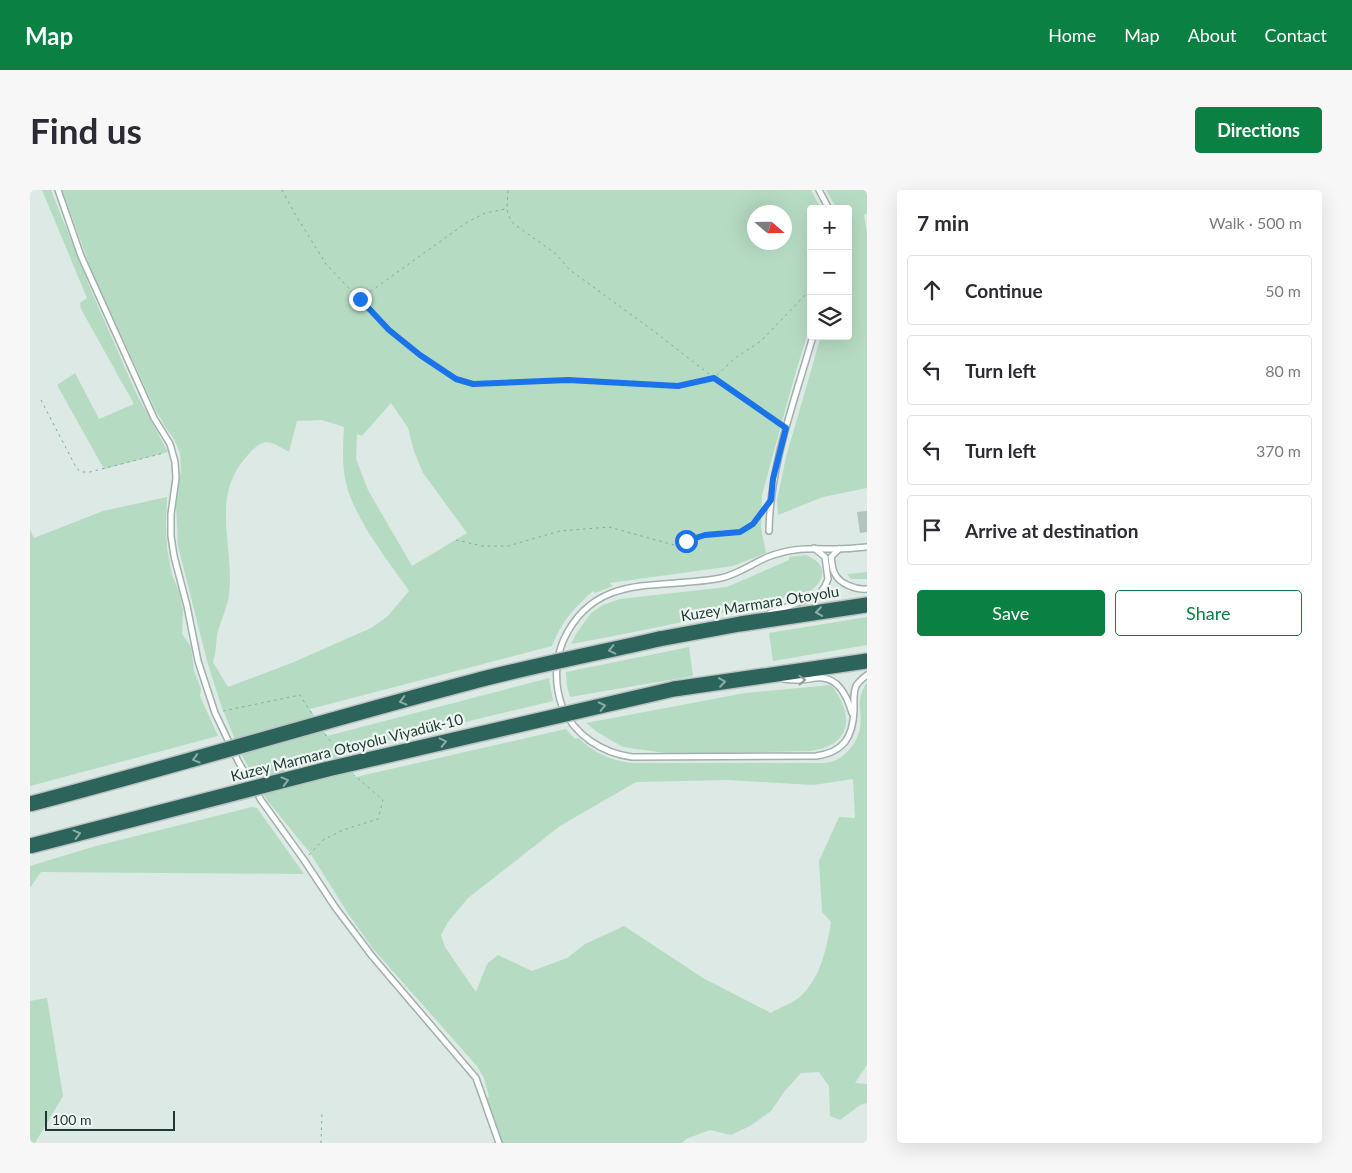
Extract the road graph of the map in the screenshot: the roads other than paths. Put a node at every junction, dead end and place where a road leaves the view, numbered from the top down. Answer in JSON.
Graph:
{"nodes":[{"id":1,"x":58,"y":190,"type":"edge"},
{"id":2,"x":819,"y":190,"type":"edge"},
{"id":3,"x":828,"y":205,"type":"edge"},
{"id":4,"x":813,"y":340,"type":"edge"},
{"id":5,"x":769,"y":531,"type":"dead end"},
{"id":6,"x":867,"y":547,"type":"edge"},
{"id":7,"x":814,"y":548,"type":"junction"},
{"id":8,"x":828,"y":549,"type":"junction"},
{"id":9,"x":839,"y":549,"type":"junction"},
{"id":10,"x":828,"y":557,"type":"junction"},
{"id":11,"x":867,"y":589,"type":"edge"},
{"id":12,"x":867,"y":605,"type":"edge"},
{"id":13,"x":740,"y":624,"type":"junction"},
{"id":14,"x":659,"y":639,"type":"joint"},
{"id":15,"x":867,"y":661,"type":"edge"},
{"id":16,"x":867,"y":674,"type":"edge"},
{"id":17,"x":753,"y":678,"type":"junction"},
{"id":18,"x":854,"y":718,"type":"junction"},
{"id":19,"x":30,"y":804,"type":"edge"},
{"id":20,"x":30,"y":846,"type":"edge"},
{"id":21,"x":499,"y":1143,"type":"edge"}],
"edges":[{"from":1,"to":21,"type":"lane"},
{"from":2,"to":3,"type":"lane"},
{"from":4,"to":5,"type":"lane"},
{"from":6,"to":9,"type":"lane"},
{"from":7,"to":8,"type":"lane"},
{"from":7,"to":10,"type":"lane"},
{"from":7,"to":18,"type":"lane"},
{"from":8,"to":9,"type":"lane"},
{"from":8,"to":10,"type":"lane"},
{"from":9,"to":10,"type":"lane"},
{"from":10,"to":11,"type":"lane"},
{"from":10,"to":13,"type":"lane"},
{"from":12,"to":13,"type":"highway","name":"Kuzey Marmara Otoyolu","one_way":true},
{"from":13,"to":14,"type":"highway","name":"Kuzey Marmara Otoyolu"},
{"from":14,"to":19,"type":"highway","name":"Kuzey Marmara Otoyolu Viyadük-10","one_way":true,"bridge":true},
{"from":15,"to":17,"type":"highway"},
{"from":16,"to":18,"type":"lane"},
{"from":17,"to":18,"type":"lane","one_way":true},
{"from":20,"to":17,"type":"highway","name":"Kuzey Marmara Otoyolu Viyadük-10","one_way":true,"bridge":true}]}
